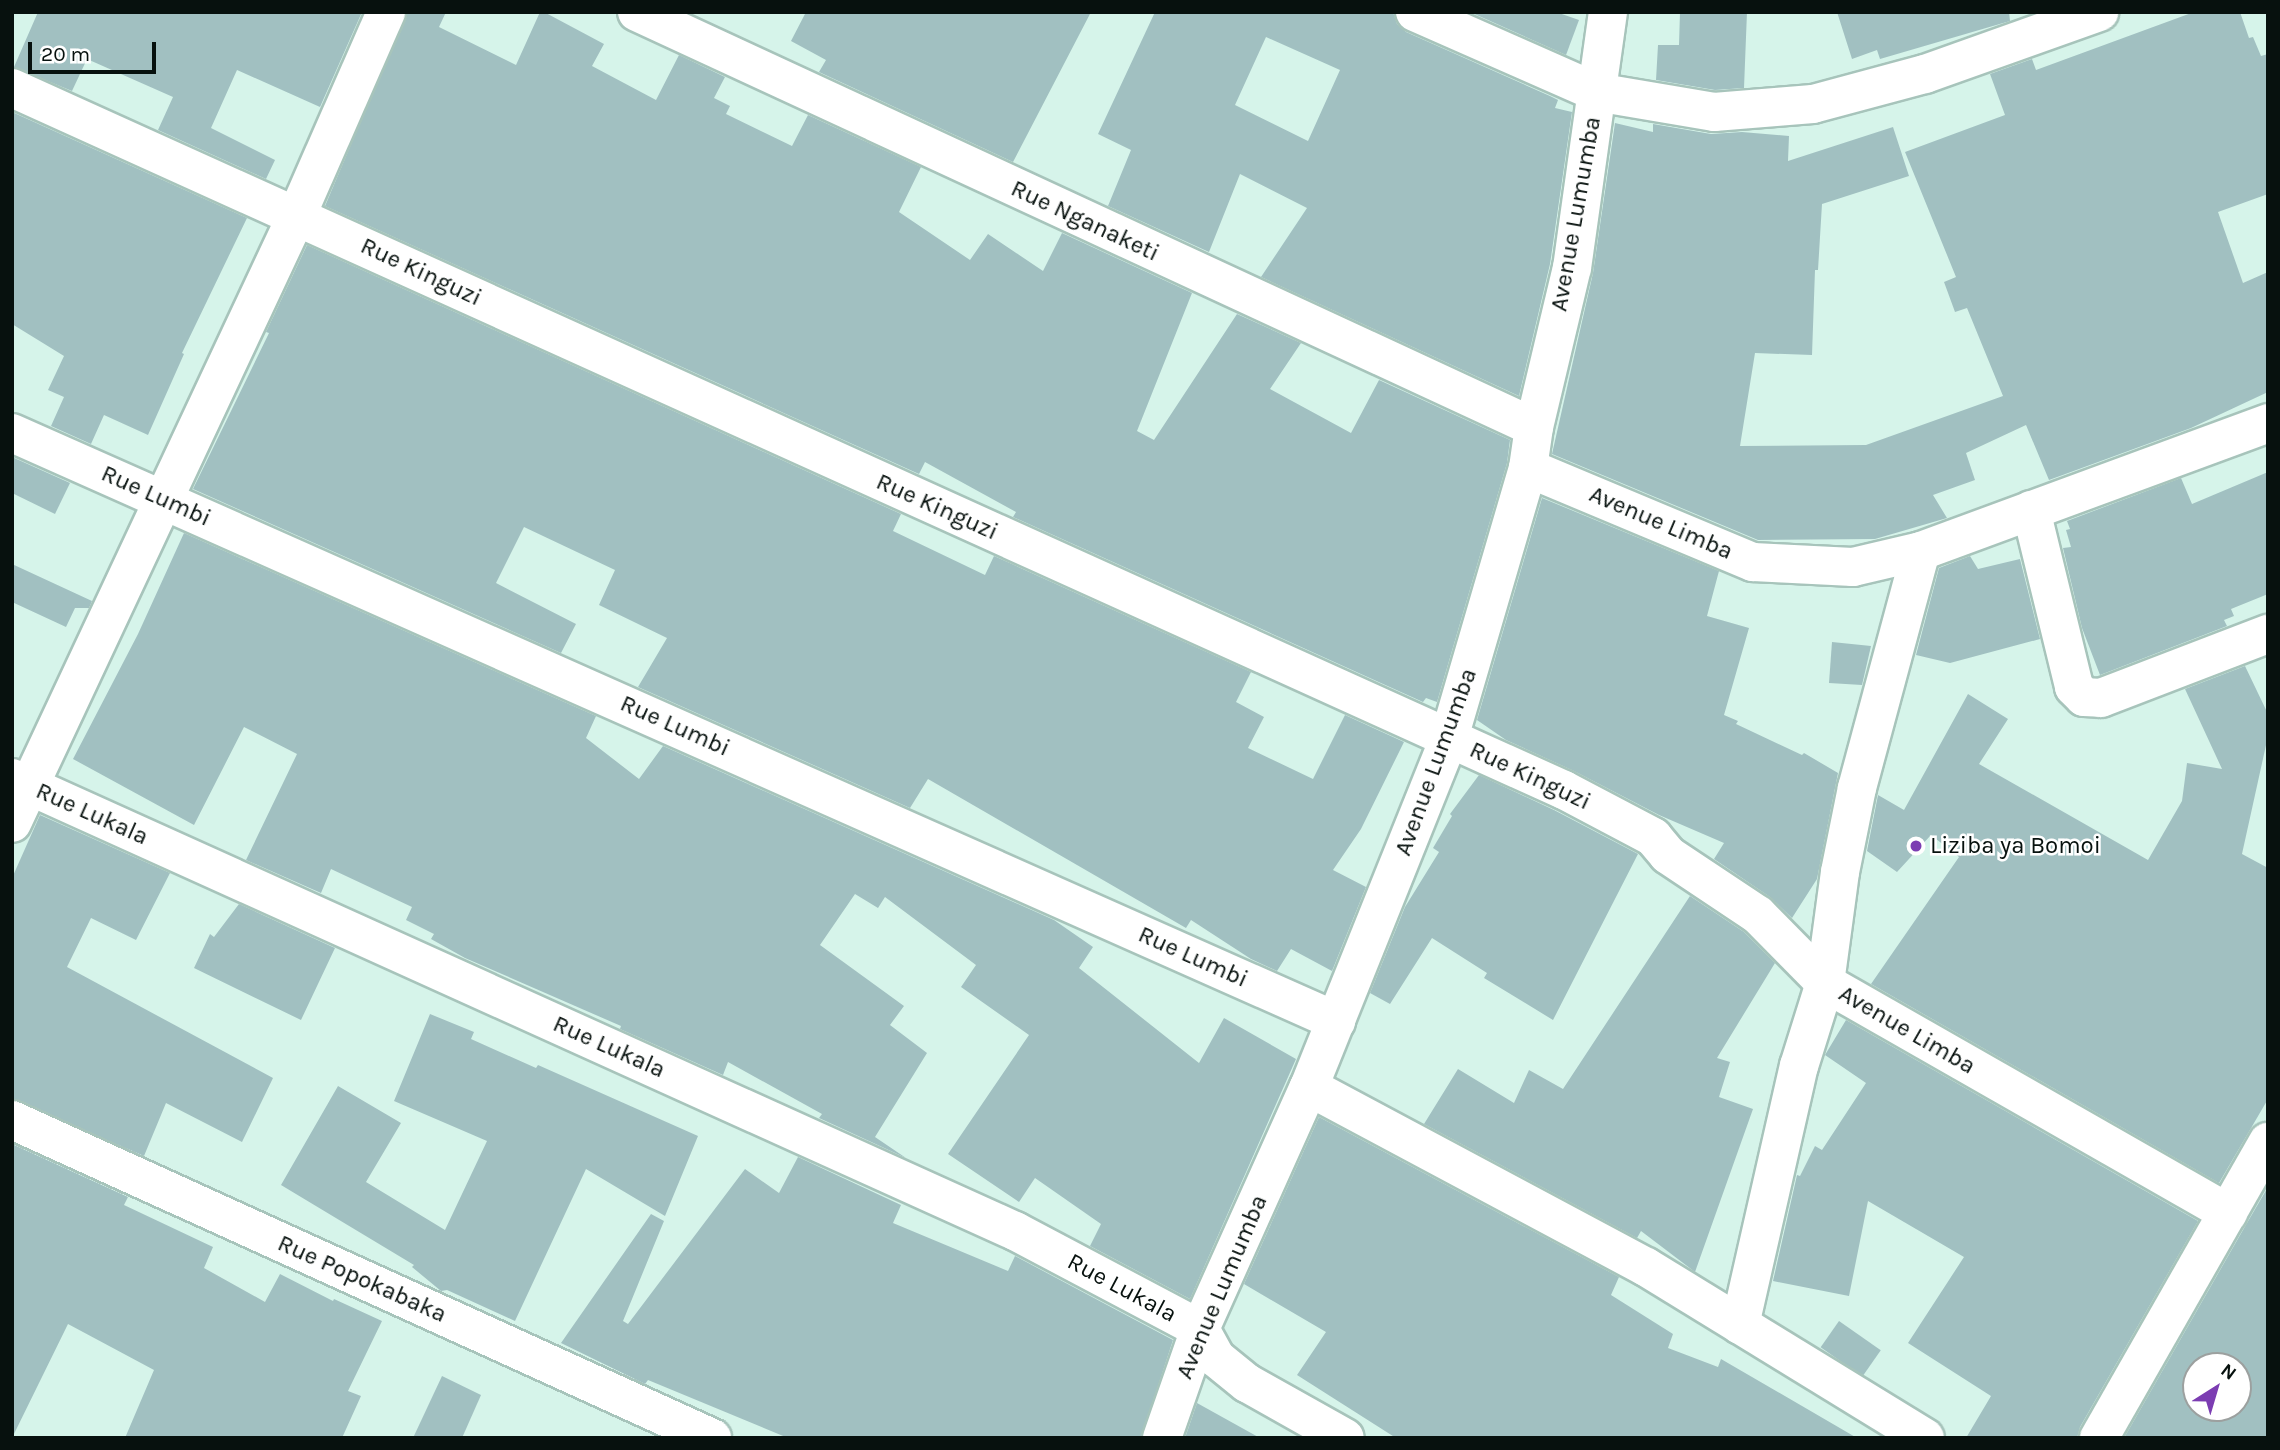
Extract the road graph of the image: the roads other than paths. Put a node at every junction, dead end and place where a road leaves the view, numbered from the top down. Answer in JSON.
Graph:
{"nodes":[{"id":1,"x":386,"y":12,"type":"edge"},
{"id":2,"x":637,"y":12,"type":"edge"},
{"id":3,"x":1415,"y":12,"type":"edge"},
{"id":4,"x":1608,"y":12,"type":"edge"},
{"id":5,"x":2099,"y":12,"type":"edge"},
{"id":6,"x":12,"y":88,"type":"edge"},
{"id":7,"x":1596,"y":92,"type":"junction"},
{"id":8,"x":297,"y":215,"type":"junction"},
{"id":9,"x":2268,"y":423,"type":"edge"},
{"id":10,"x":1534,"y":426,"type":"junction"},
{"id":11,"x":12,"y":433,"type":"edge"},
{"id":12,"x":1528,"y":468,"type":"junction"},
{"id":13,"x":164,"y":500,"type":"junction"},
{"id":14,"x":2031,"y":510,"type":"junction"},
{"id":15,"x":1921,"y":551,"type":"junction"},
{"id":16,"x":2268,"y":634,"type":"edge"},
{"id":17,"x":1449,"y":738,"type":"junction"},
{"id":18,"x":21,"y":781,"type":"edge"},
{"id":19,"x":12,"y":823,"type":"edge"},
{"id":20,"x":1825,"y":983,"type":"junction"},
{"id":21,"x":1336,"y":1021,"type":"junction"},
{"id":22,"x":1309,"y":1087,"type":"junction"},
{"id":23,"x":12,"y":1121,"type":"edge"},
{"id":24,"x":2268,"y":1142,"type":"edge"},
{"id":25,"x":2228,"y":1213,"type":"junction"},
{"id":26,"x":1740,"y":1325,"type":"junction"},
{"id":27,"x":1199,"y":1329,"type":"junction"},
{"id":28,"x":712,"y":1438,"type":"edge"},
{"id":29,"x":1161,"y":1438,"type":"edge"},
{"id":30,"x":1345,"y":1438,"type":"edge"},
{"id":31,"x":1925,"y":1438,"type":"edge"},
{"id":32,"x":2099,"y":1438,"type":"edge"}],
"edges":[{"from":1,"to":8,"type":"street"},
{"from":2,"to":10,"type":"street","name":"Rue Nganaketi"},
{"from":3,"to":7,"type":"street"},
{"from":4,"to":7,"type":"street","name":"Avenue Lumumba"},
{"from":5,"to":7,"type":"street"},
{"from":6,"to":8,"type":"street","name":"Rue Kinguzi"},
{"from":7,"to":10,"type":"street","name":"Avenue Lumumba"},
{"from":8,"to":13,"type":"street"},
{"from":8,"to":17,"type":"street","name":"Rue Kinguzi"},
{"from":9,"to":14,"type":"street","name":"Avenue Limba"},
{"from":10,"to":12,"type":"street","name":"Avenue Lumumba"},
{"from":11,"to":13,"type":"street","name":"Rue Lumbi"},
{"from":12,"to":15,"type":"street","name":"Avenue Limba"},
{"from":12,"to":17,"type":"street","name":"Avenue Lumumba"},
{"from":13,"to":18,"type":"street"},
{"from":13,"to":21,"type":"street","name":"Rue Lumbi"},
{"from":14,"to":15,"type":"street","name":"Avenue Limba"},
{"from":14,"to":16,"type":"street"},
{"from":15,"to":20,"type":"street","name":"Avenue Limba"},
{"from":17,"to":20,"type":"street","name":"Rue Kinguzi"},
{"from":17,"to":21,"type":"street","name":"Avenue Lumumba"},
{"from":18,"to":19,"type":"street"},
{"from":18,"to":27,"type":"street","name":"Rue Lukala"},
{"from":20,"to":25,"type":"street","name":"Avenue Limba"},
{"from":20,"to":26,"type":"street"},
{"from":21,"to":22,"type":"street","name":"Avenue Lumumba"},
{"from":22,"to":26,"type":"street"},
{"from":22,"to":27,"type":"street","name":"Avenue Lumumba"},
{"from":23,"to":28,"type":"street","name":"Rue Popokabaka"},
{"from":24,"to":25,"type":"street"},
{"from":25,"to":32,"type":"street"},
{"from":26,"to":31,"type":"street"},
{"from":27,"to":29,"type":"street","name":"Avenue Lumumba"},
{"from":27,"to":30,"type":"street"}]}
